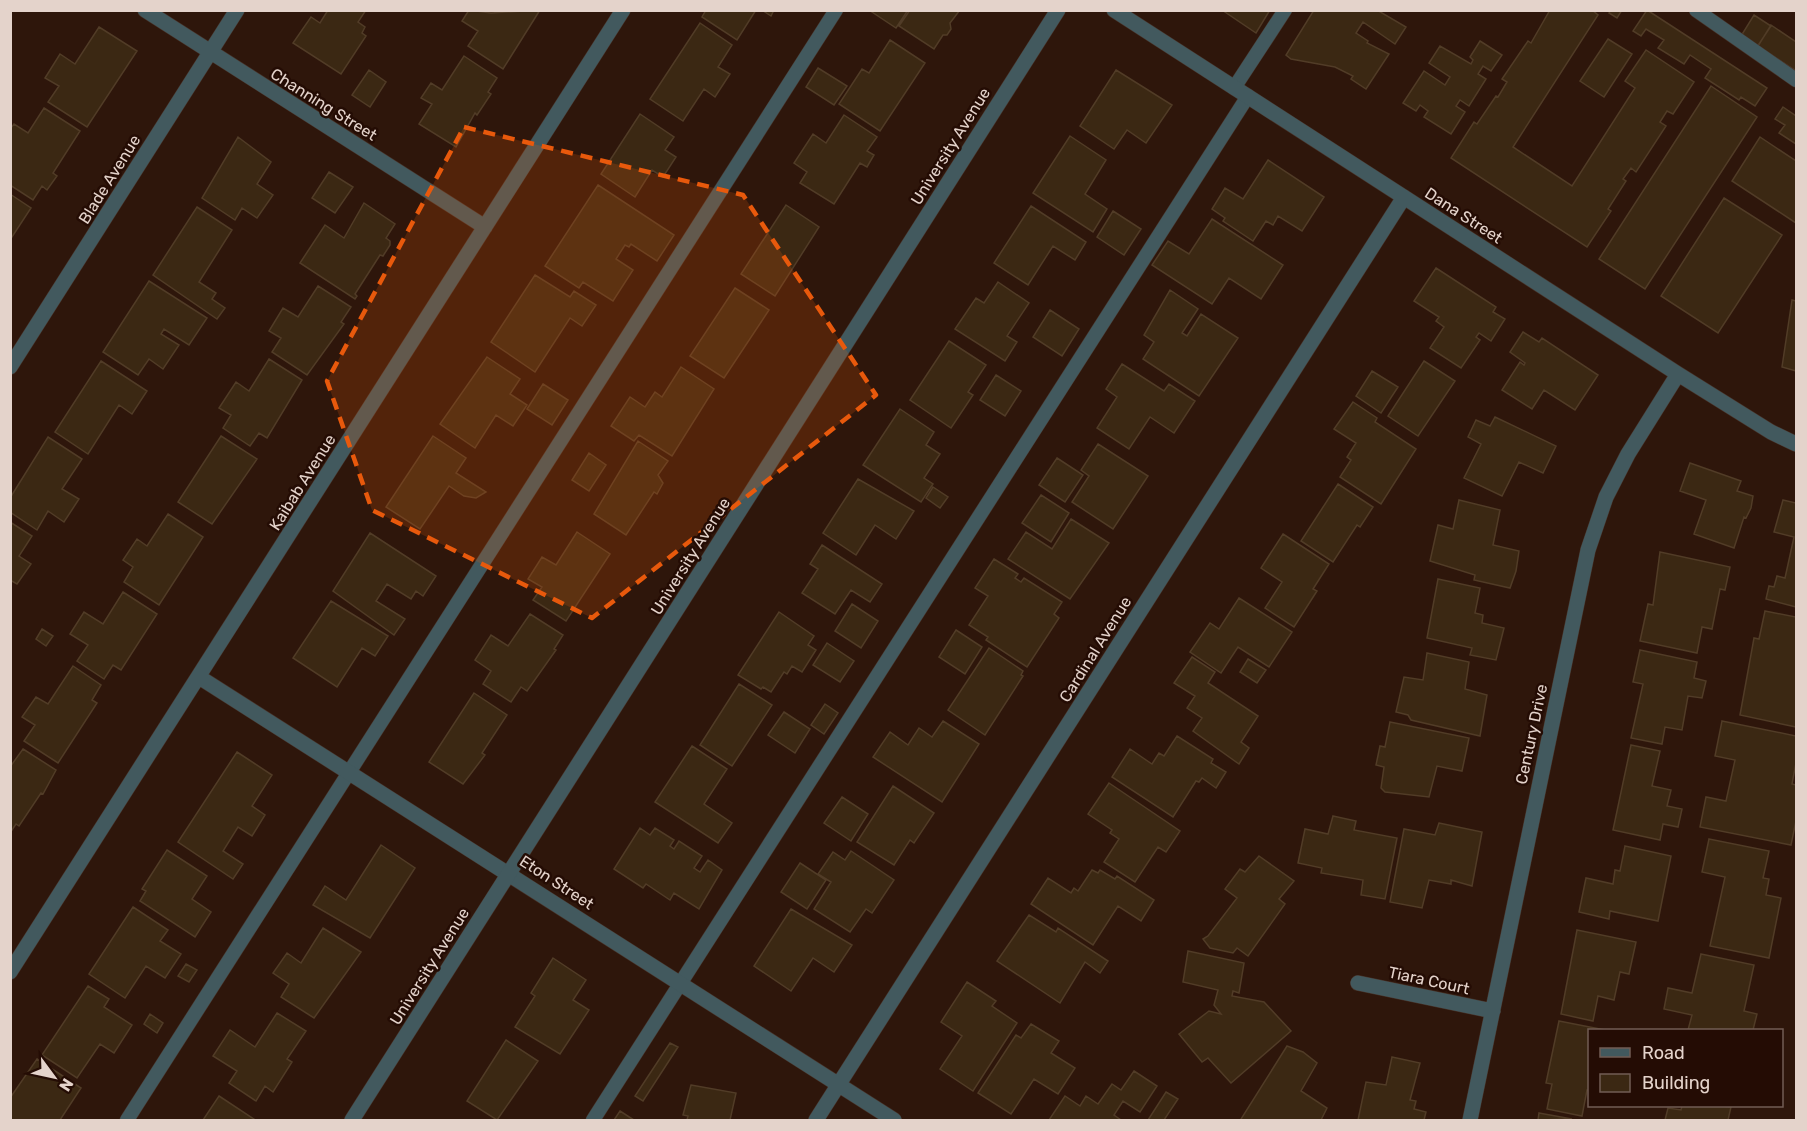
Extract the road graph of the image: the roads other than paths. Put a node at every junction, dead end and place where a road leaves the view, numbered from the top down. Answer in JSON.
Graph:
{"nodes":[{"id":1,"x":144,"y":10,"type":"edge"},
{"id":2,"x":237,"y":10,"type":"edge"},
{"id":3,"x":623,"y":10,"type":"edge"},
{"id":4,"x":836,"y":10,"type":"edge"},
{"id":5,"x":1058,"y":10,"type":"edge"},
{"id":6,"x":1114,"y":10,"type":"edge"},
{"id":7,"x":1285,"y":10,"type":"edge"},
{"id":8,"x":1696,"y":10,"type":"edge"},
{"id":9,"x":211,"y":52,"type":"junction"},
{"id":10,"x":1797,"y":80,"type":"edge"},
{"id":11,"x":1234,"y":88,"type":"junction"},
{"id":12,"x":1248,"y":96,"type":"junction"},
{"id":13,"x":1404,"y":197,"type":"junction"},
{"id":14,"x":485,"y":227,"type":"junction"},
{"id":15,"x":10,"y":367,"type":"edge"},
{"id":16,"x":1678,"y":374,"type":"junction"},
{"id":17,"x":1797,"y":444,"type":"edge"},
{"id":18,"x":199,"y":677,"type":"junction"},
{"id":19,"x":348,"y":771,"type":"junction"},
{"id":20,"x":509,"y":873,"type":"junction"},
{"id":21,"x":10,"y":972,"type":"edge"},
{"id":22,"x":680,"y":983,"type":"junction"},
{"id":23,"x":1358,"y":983,"type":"dead end"},
{"id":24,"x":1493,"y":1011,"type":"junction"},
{"id":25,"x":839,"y":1085,"type":"junction"},
{"id":26,"x":127,"y":1120,"type":"edge"},
{"id":27,"x":352,"y":1120,"type":"edge"},
{"id":28,"x":593,"y":1120,"type":"edge"},
{"id":29,"x":816,"y":1120,"type":"edge"},
{"id":30,"x":894,"y":1120,"type":"edge"},
{"id":31,"x":1470,"y":1120,"type":"edge"}],
"edges":[{"from":1,"to":9,"type":"street","name":"Channing Street"},
{"from":2,"to":9,"type":"street","name":"Blade Avenue"},
{"from":3,"to":14,"type":"street","name":"Kaibab Avenue"},
{"from":4,"to":19,"type":"lane"},
{"from":5,"to":20,"type":"street","name":"University Avenue"},
{"from":6,"to":11,"type":"street","name":"Dana Street"},
{"from":7,"to":11,"type":"lane"},
{"from":8,"to":10,"type":"lane"},
{"from":9,"to":14,"type":"street","name":"Channing Street"},
{"from":9,"to":15,"type":"street","name":"Blade Avenue"},
{"from":11,"to":12,"type":"street","name":"Dana Street"},
{"from":12,"to":13,"type":"street","name":"Dana Street"},
{"from":12,"to":22,"type":"lane"},
{"from":13,"to":16,"type":"street","name":"Dana Street"},
{"from":13,"to":25,"type":"street","name":"Cardinal Avenue"},
{"from":14,"to":18,"type":"street","name":"Kaibab Avenue"},
{"from":16,"to":17,"type":"street","name":"Dana Street"},
{"from":16,"to":24,"type":"street","name":"Century Drive"},
{"from":18,"to":19,"type":"street","name":"Eton Street"},
{"from":18,"to":21,"type":"street","name":"Kaibab Avenue"},
{"from":19,"to":20,"type":"street","name":"Eton Street"},
{"from":19,"to":26,"type":"lane"},
{"from":20,"to":22,"type":"street","name":"Eton Street"},
{"from":20,"to":27,"type":"street","name":"University Avenue"},
{"from":22,"to":25,"type":"street","name":"Eton Street"},
{"from":22,"to":28,"type":"lane"},
{"from":23,"to":24,"type":"street","name":"Tiara Court"},
{"from":24,"to":31,"type":"street","name":"Century Drive"},
{"from":25,"to":29,"type":"street","name":"Cardinal Avenue"},
{"from":25,"to":30,"type":"street","name":"Eton Street"}]}
